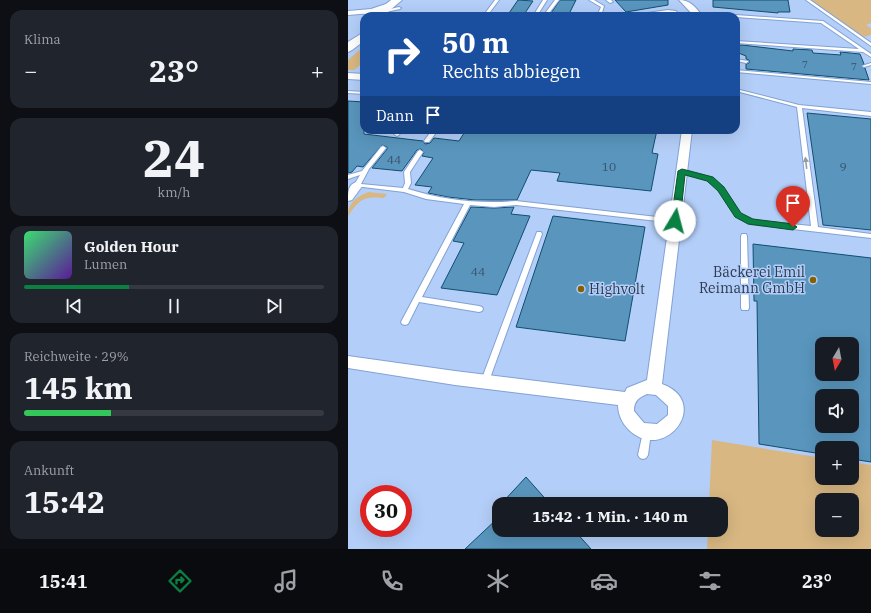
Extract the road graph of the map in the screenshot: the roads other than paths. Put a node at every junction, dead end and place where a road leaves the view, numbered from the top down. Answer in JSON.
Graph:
{"nodes":[{"id":1,"x":409,"y":0,"type":"edge"},
{"id":2,"x":497,"y":0,"type":"edge"},
{"id":3,"x":545,"y":0,"type":"edge"},
{"id":4,"x":558,"y":0,"type":"edge"},
{"id":5,"x":591,"y":0,"type":"edge"},
{"id":6,"x":682,"y":0,"type":"edge"},
{"id":7,"x":808,"y":0,"type":"edge"},
{"id":8,"x":396,"y":4,"type":"edge"},
{"id":9,"x":360,"y":12,"type":"edge"},
{"id":10,"x":363,"y":12,"type":"edge"},
{"id":11,"x":384,"y":12,"type":"edge"},
{"id":12,"x":488,"y":12,"type":"edge"},
{"id":13,"x":538,"y":12,"type":"edge"},
{"id":14,"x":548,"y":12,"type":"edge"},
{"id":15,"x":601,"y":12,"type":"edge"},
{"id":16,"x":695,"y":12,"type":"edge"},
{"id":17,"x":348,"y":14,"type":"edge"},
{"id":18,"x":740,"y":16,"type":"edge"},
{"id":19,"x":360,"y":29,"type":"edge"},
{"id":20,"x":348,"y":38,"type":"edge"},
{"id":21,"x":360,"y":38,"type":"edge"},
{"id":22,"x":740,"y":42,"type":"edge"},
{"id":23,"x":871,"y":45,"type":"edge"},
{"id":24,"x":348,"y":48,"type":"edge"},
{"id":25,"x":864,"y":51,"type":"junction"},
{"id":26,"x":871,"y":56,"type":"edge"},
{"id":27,"x":740,"y":61,"type":"edge"},
{"id":28,"x":746,"y":62,"type":"dead end"},
{"id":29,"x":871,"y":64,"type":"edge"},
{"id":30,"x":864,"y":66,"type":"dead end"},
{"id":31,"x":740,"y":71,"type":"edge"},
{"id":32,"x":348,"y":76,"type":"edge"},
{"id":33,"x":360,"y":77,"type":"edge"},
{"id":34,"x":871,"y":83,"type":"edge"},
{"id":35,"x":740,"y":91,"type":"edge"},
{"id":36,"x":348,"y":92,"type":"edge"},
{"id":37,"x":360,"y":93,"type":"edge"},
{"id":38,"x":799,"y":106,"type":"junction"},
{"id":39,"x":871,"y":114,"type":"edge"},
{"id":40,"x":431,"y":134,"type":"edge"},
{"id":41,"x":687,"y":134,"type":"edge"},
{"id":42,"x":427,"y":141,"type":"dead end"},
{"id":43,"x":383,"y":148,"type":"dead end"},
{"id":44,"x":420,"y":152,"type":"dead end"},
{"id":45,"x":682,"y":171,"type":"junction"},
{"id":46,"x":365,"y":172,"type":"junction"},
{"id":47,"x":348,"y":177,"type":"edge"},
{"id":48,"x":352,"y":185,"type":"edge"},
{"id":49,"x":405,"y":190,"type":"junction"},
{"id":50,"x":348,"y":197,"type":"edge"},
{"id":51,"x":468,"y":203,"type":"junction"},
{"id":52,"x":675,"y":221,"type":"junction"},
{"id":53,"x":815,"y":229,"type":"junction"},
{"id":54,"x":539,"y":234,"type":"dead end"},
{"id":55,"x":744,"y":236,"type":"dead end"},
{"id":56,"x":871,"y":236,"type":"edge"},
{"id":57,"x":418,"y":299,"type":"junction"},
{"id":58,"x":745,"y":308,"type":"dead end"},
{"id":59,"x":479,"y":309,"type":"dead end"},
{"id":60,"x":405,"y":322,"type":"dead end"},
{"id":61,"x":348,"y":362,"type":"edge"},
{"id":62,"x":485,"y":381,"type":"junction"},
{"id":63,"x":654,"y":387,"type":"junction"},
{"id":64,"x":628,"y":399,"type":"junction"},
{"id":65,"x":647,"y":432,"type":"junction"},
{"id":66,"x":643,"y":455,"type":"dead end"}],
"edges":[{"from":1,"to":8,"type":"main road"},
{"from":2,"to":12,"type":"lane"},
{"from":3,"to":13,"type":"lane"},
{"from":4,"to":14,"type":"lane"},
{"from":5,"to":15,"type":"lane"},
{"from":6,"to":16,"type":"street"},
{"from":7,"to":23,"type":"lane"},
{"from":8,"to":10,"type":"street"},
{"from":8,"to":11,"type":"main road"},
{"from":9,"to":17,"type":"street"},
{"from":18,"to":25,"type":"lane"},
{"from":19,"to":20,"type":"main road"},
{"from":21,"to":24,"type":"main road"},
{"from":22,"to":25,"type":"lane"},
{"from":25,"to":26,"type":"lane"},
{"from":27,"to":28,"type":"lane"},
{"from":29,"to":30,"type":"lane"},
{"from":31,"to":34,"type":"lane"},
{"from":32,"to":33,"type":"street"},
{"from":35,"to":38,"type":"lane"},
{"from":36,"to":37,"type":"lane"},
{"from":38,"to":39,"type":"lane"},
{"from":53,"to":38,"type":"lane","one_way":true},
{"from":40,"to":42,"type":"lane"},
{"from":41,"to":45,"type":"street"},
{"from":43,"to":46,"type":"lane"},
{"from":44,"to":49,"type":"lane"},
{"from":45,"to":52,"type":"street"},
{"from":45,"to":53,"type":"lane"},
{"from":46,"to":47,"type":"lane"},
{"from":46,"to":48,"type":"lane"},
{"from":48,"to":49,"type":"lane"},
{"from":48,"to":50,"type":"street"},
{"from":49,"to":51,"type":"lane"},
{"from":51,"to":52,"type":"lane"},
{"from":51,"to":57,"type":"lane"},
{"from":52,"to":63,"type":"street"},
{"from":53,"to":56,"type":"lane"},
{"from":54,"to":62,"type":"lane"},
{"from":55,"to":58,"type":"lane"},
{"from":57,"to":59,"type":"lane"},
{"from":57,"to":60,"type":"lane"},
{"from":61,"to":62,"type":"street"},
{"from":62,"to":64,"type":"street"},
{"from":63,"to":64,"type":"street"},
{"from":63,"to":65,"type":"street"},
{"from":64,"to":65,"type":"street"},
{"from":65,"to":66,"type":"lane"}]}
